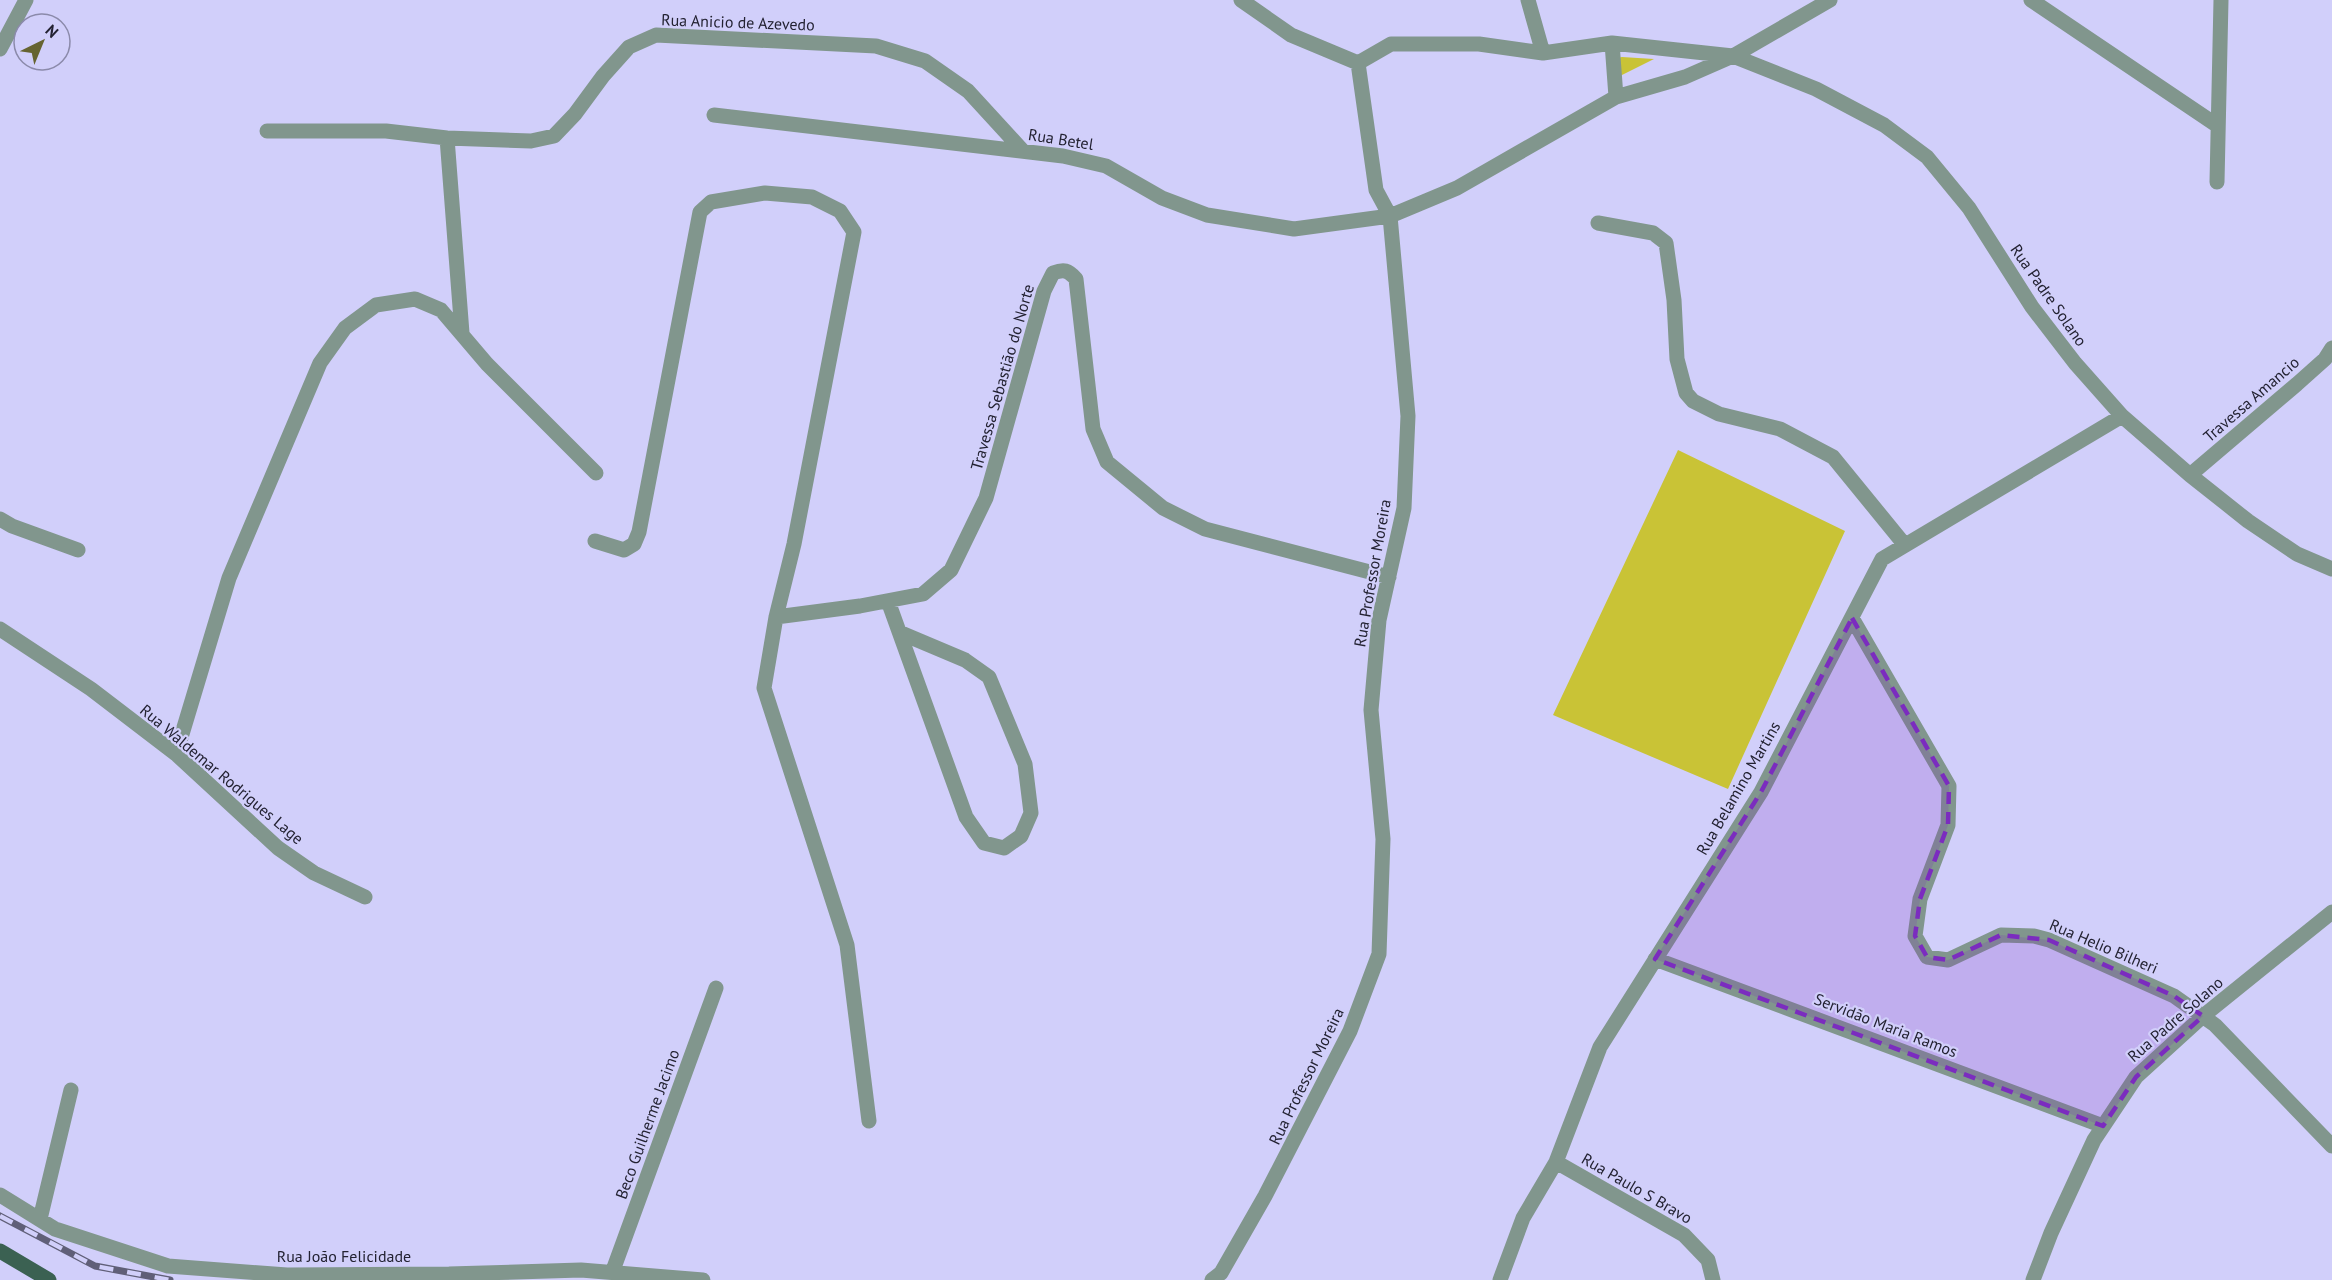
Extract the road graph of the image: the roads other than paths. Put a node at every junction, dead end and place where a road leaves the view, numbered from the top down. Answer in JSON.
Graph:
{"nodes":[{"id":1,"x":26,"y":0,"type":"edge"},
{"id":2,"x":1240,"y":0,"type":"edge"},
{"id":3,"x":1527,"y":0,"type":"edge"},
{"id":4,"x":1830,"y":0,"type":"edge"},
{"id":5,"x":2031,"y":0,"type":"edge"},
{"id":6,"x":2221,"y":0,"type":"edge"},
{"id":7,"x":1612,"y":43,"type":"junction"},
{"id":8,"x":0,"y":49,"type":"edge"},
{"id":9,"x":1543,"y":53,"type":"junction"},
{"id":10,"x":1732,"y":56,"type":"junction"},
{"id":11,"x":1358,"y":63,"type":"junction"},
{"id":12,"x":1616,"y":98,"type":"junction"},
{"id":13,"x":714,"y":115,"type":"dead end"},
{"id":14,"x":2218,"y":126,"type":"junction"},
{"id":15,"x":267,"y":131,"type":"dead end"},
{"id":16,"x":447,"y":138,"type":"junction"},
{"id":17,"x":1023,"y":151,"type":"junction"},
{"id":18,"x":2217,"y":182,"type":"dead end"},
{"id":19,"x":1390,"y":216,"type":"junction"},
{"id":20,"x":1598,"y":223,"type":"dead end"},
{"id":21,"x":462,"y":333,"type":"junction"},
{"id":22,"x":2332,"y":348,"type":"edge"},
{"id":23,"x":2122,"y":416,"type":"junction"},
{"id":24,"x":596,"y":473,"type":"dead end"},
{"id":25,"x":2190,"y":475,"type":"junction"},
{"id":26,"x":0,"y":519,"type":"edge"},
{"id":27,"x":596,"y":541,"type":"dead end"},
{"id":28,"x":1904,"y":544,"type":"junction"},
{"id":29,"x":78,"y":550,"type":"dead end"},
{"id":30,"x":2332,"y":569,"type":"edge"},
{"id":31,"x":1389,"y":577,"type":"junction"},
{"id":32,"x":888,"y":601,"type":"junction"},
{"id":33,"x":776,"y":618,"type":"junction"},
{"id":34,"x":1852,"y":618,"type":"junction"},
{"id":35,"x":0,"y":629,"type":"edge"},
{"id":36,"x":901,"y":633,"type":"junction"},
{"id":37,"x":176,"y":754,"type":"junction"},
{"id":38,"x":365,"y":897,"type":"dead end"},
{"id":39,"x":2332,"y":912,"type":"edge"},
{"id":40,"x":1655,"y":959,"type":"junction"},
{"id":41,"x":716,"y":988,"type":"dead end"},
{"id":42,"x":2203,"y":1016,"type":"junction"},
{"id":43,"x":71,"y":1090,"type":"dead end"},
{"id":44,"x":869,"y":1121,"type":"dead end"},
{"id":45,"x":2103,"y":1126,"type":"junction"},
{"id":46,"x":2332,"y":1146,"type":"edge"},
{"id":47,"x":1556,"y":1162,"type":"junction"},
{"id":48,"x":0,"y":1195,"type":"edge"},
{"id":49,"x":40,"y":1220,"type":"junction"},
{"id":50,"x":0,"y":1251,"type":"edge"},
{"id":51,"x":612,"y":1273,"type":"junction"},
{"id":52,"x":49,"y":1280,"type":"edge"},
{"id":53,"x":703,"y":1280,"type":"edge"},
{"id":54,"x":1212,"y":1280,"type":"edge"},
{"id":55,"x":1500,"y":1280,"type":"edge"},
{"id":56,"x":1713,"y":1280,"type":"edge"},
{"id":57,"x":2033,"y":1280,"type":"edge"}],
"edges":[{"from":1,"to":8,"type":"street"},
{"from":2,"to":11,"type":"street"},
{"from":3,"to":9,"type":"street"},
{"from":4,"to":10,"type":"street"},
{"from":5,"to":14,"type":"street"},
{"from":6,"to":14,"type":"street"},
{"from":7,"to":9,"type":"street","name":"Rua Padre Solano"},
{"from":7,"to":10,"type":"street","name":"Rua Padre Solano"},
{"from":7,"to":12,"type":"street"},
{"from":9,"to":11,"type":"street","name":"Rua Padre Solano"},
{"from":10,"to":12,"type":"street"},
{"from":10,"to":23,"type":"street","name":"Rua Padre Solano"},
{"from":11,"to":19,"type":"street"},
{"from":12,"to":19,"type":"street"},
{"from":13,"to":17,"type":"street","name":"Rua Betel"},
{"from":14,"to":18,"type":"street"},
{"from":15,"to":16,"type":"street","name":"Rua Anicio de Azevedo"},
{"from":16,"to":17,"type":"street","name":"Rua Anicio de Azevedo"},
{"from":16,"to":21,"type":"street"},
{"from":17,"to":19,"type":"street","name":"Rua Betel"},
{"from":19,"to":31,"type":"street","name":"Rua Professor Moreira"},
{"from":20,"to":28,"type":"street"},
{"from":21,"to":24,"type":"street"},
{"from":21,"to":37,"type":"street"},
{"from":22,"to":25,"type":"street","name":"Travessa Amancio"},
{"from":23,"to":25,"type":"street","name":"Rua Padre Solano"},
{"from":23,"to":28,"type":"street","name":"Rua Belamino Martins"},
{"from":25,"to":30,"type":"street","name":"Rua Padre Solano"},
{"from":26,"to":29,"type":"street"},
{"from":27,"to":33,"type":"street"},
{"from":28,"to":34,"type":"street","name":"Rua Belamino Martins"},
{"from":31,"to":32,"type":"street","name":"Travessa Sebastião do Norte"},
{"from":31,"to":54,"type":"street","name":"Rua Professor Moreira"},
{"from":32,"to":33,"type":"street","name":"Travessa Sebastião do Norte"},
{"from":32,"to":36,"type":"street"},
{"from":33,"to":44,"type":"street"},
{"from":34,"to":40,"type":"street","name":"Rua Belamino Martins"},
{"from":34,"to":42,"type":"street","name":"Rua Helio Bilheri"},
{"from":35,"to":37,"type":"street","name":"Rua Waldemar Rodrigues Lage"},
{"from":36,"to":36,"type":"street"},
{"from":37,"to":38,"type":"street","name":"Rua Waldemar Rodrigues Lage"},
{"from":39,"to":42,"type":"street","name":"Rua Padre Solano"},
{"from":40,"to":45,"type":"street","name":"Servidão Maria Ramos"},
{"from":40,"to":47,"type":"street","name":"Rua Belamino Martins"},
{"from":41,"to":51,"type":"street","name":"Beco Guilherme Jacimo"},
{"from":42,"to":45,"type":"street","name":"Rua Padre Solano"},
{"from":42,"to":46,"type":"street","name":"Rua Helio Bilheri"},
{"from":43,"to":49,"type":"street"},
{"from":45,"to":57,"type":"street","name":"Rua Padre Solano"},
{"from":47,"to":55,"type":"street","name":"Rua Belamino Martins"},
{"from":47,"to":56,"type":"street","name":"Rua Paulo S Bravo"},
{"from":48,"to":49,"type":"street","name":"Rua João Felicidade"},
{"from":49,"to":51,"type":"street","name":"Rua João Felicidade"},
{"from":50,"to":52,"type":"main road"},
{"from":51,"to":53,"type":"street","name":"Rua João Felicidade"}]}
